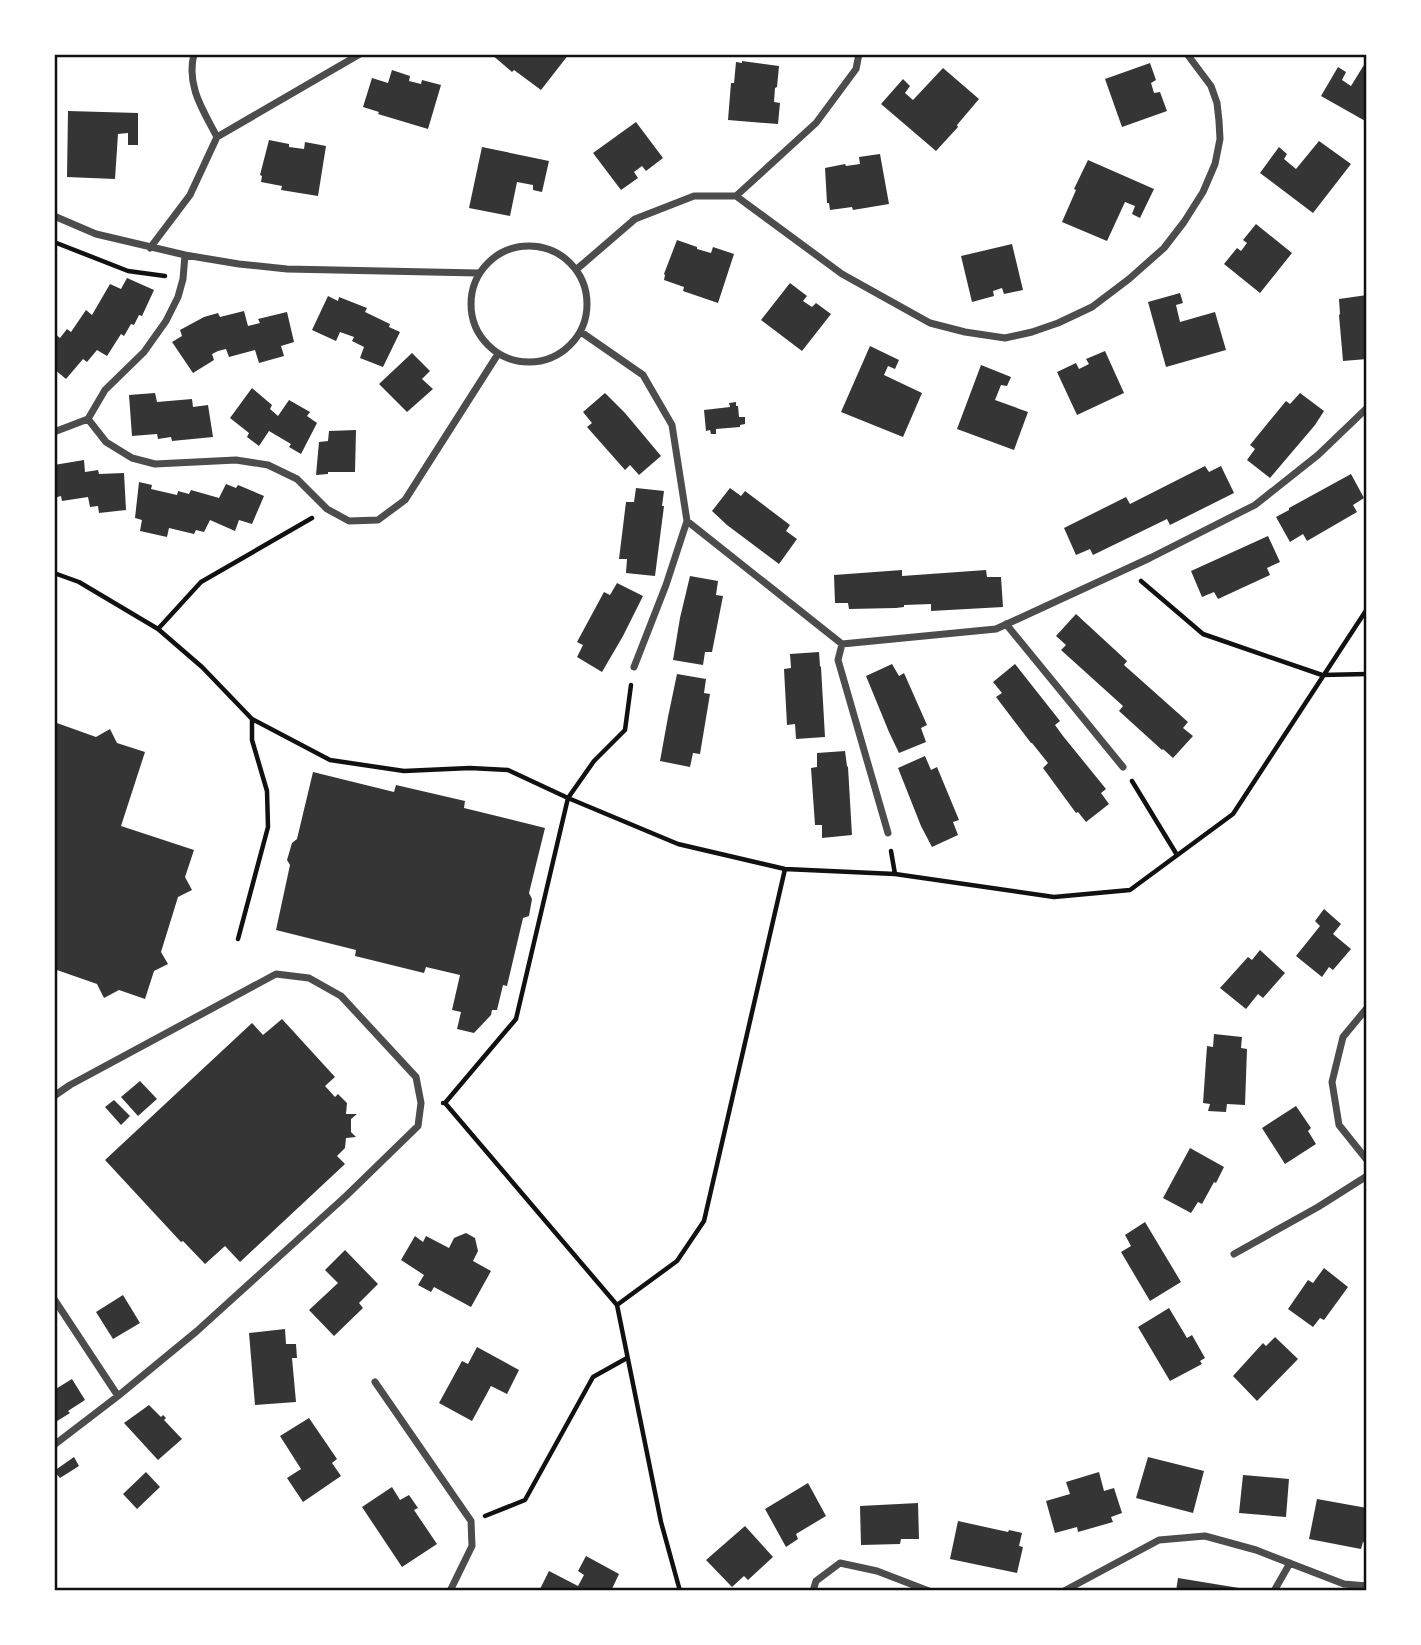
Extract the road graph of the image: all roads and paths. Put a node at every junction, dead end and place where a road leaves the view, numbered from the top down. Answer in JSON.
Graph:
{"nodes":[{"id":1,"x":194,"y":54,"type":"edge"},
{"id":2,"x":360,"y":54,"type":"edge"},
{"id":3,"x":859,"y":54,"type":"edge"},
{"id":4,"x":1186,"y":54,"type":"edge"},
{"id":5,"x":217,"y":137,"type":"junction"},
{"id":6,"x":736,"y":196,"type":"junction"},
{"id":7,"x":54,"y":216,"type":"edge"},
{"id":8,"x":54,"y":242,"type":"edge"},
{"id":9,"x":150,"y":248,"type":"junction"},
{"id":10,"x":184,"y":255,"type":"junction"},
{"id":11,"x":577,"y":269,"type":"junction"},
{"id":12,"x":478,"y":273,"type":"junction"},
{"id":13,"x":183,"y":279,"type":"junction"},
{"id":14,"x":581,"y":332,"type":"junction"},
{"id":15,"x":498,"y":354,"type":"junction"},
{"id":16,"x":1367,"y":408,"type":"edge"},
{"id":17,"x":88,"y":419,"type":"junction"},
{"id":18,"x":54,"y":432,"type":"edge"},
{"id":19,"x":327,"y":509,"type":"junction"},
{"id":20,"x":687,"y":521,"type":"junction"},
{"id":21,"x":1126,"y":569,"type":"junction"},
{"id":22,"x":54,"y":573,"type":"edge"},
{"id":23,"x":1367,"y":609,"type":"edge"},
{"id":24,"x":1006,"y":624,"type":"junction"},
{"id":25,"x":158,"y":629,"type":"junction"},
{"id":26,"x":842,"y":644,"type":"junction"},
{"id":27,"x":634,"y":667,"type":"joint"},
{"id":28,"x":1367,"y":674,"type":"edge"},
{"id":29,"x":1322,"y":675,"type":"junction"},
{"id":30,"x":252,"y":719,"type":"junction"},
{"id":31,"x":1123,"y":767,"type":"joint"},
{"id":32,"x":569,"y":798,"type":"junction"},
{"id":33,"x":887,"y":833,"type":"dead end"},
{"id":34,"x":1177,"y":855,"type":"junction"},
{"id":35,"x":785,"y":869,"type":"junction"},
{"id":36,"x":238,"y":939,"type":"dead end"},
{"id":37,"x":1367,"y":1008,"type":"edge"},
{"id":38,"x":54,"y":1096,"type":"edge"},
{"id":39,"x":421,"y":1103,"type":"junction"},
{"id":40,"x":446,"y":1103,"type":"junction"},
{"id":41,"x":1367,"y":1160,"type":"edge"},
{"id":42,"x":1367,"y":1176,"type":"edge"},
{"id":43,"x":1234,"y":1254,"type":"dead end"},
{"id":44,"x":54,"y":1299,"type":"edge"},
{"id":45,"x":617,"y":1305,"type":"junction"},
{"id":46,"x":627,"y":1358,"type":"junction"},
{"id":47,"x":375,"y":1382,"type":"dead end"},
{"id":48,"x":117,"y":1396,"type":"junction"},
{"id":49,"x":54,"y":1445,"type":"edge"},
{"id":50,"x":471,"y":1521,"type":"junction"},
{"id":51,"x":1290,"y":1563,"type":"junction"},
{"id":52,"x":1367,"y":1586,"type":"edge"},
{"id":53,"x":450,"y":1591,"type":"edge"},
{"id":54,"x":680,"y":1591,"type":"edge"},
{"id":55,"x":813,"y":1591,"type":"edge"},
{"id":56,"x":929,"y":1591,"type":"edge"},
{"id":57,"x":1064,"y":1591,"type":"edge"},
{"id":58,"x":1274,"y":1591,"type":"edge"}],
"edges":[{"from":1,"to":5,"type":"street"},
{"from":2,"to":5,"type":"street"},
{"from":3,"to":6,"type":"street"},
{"from":4,"to":6,"type":"street"},
{"from":5,"to":9,"type":"street"},
{"from":6,"to":11,"type":"street"},
{"from":7,"to":9,"type":"street"},
{"from":8,"to":13,"type":"path"},
{"from":9,"to":10,"type":"street"},
{"from":10,"to":12,"type":"street"},
{"from":10,"to":13,"type":"street"},
{"from":11,"to":12,"type":"street"},
{"from":11,"to":14,"type":"street"},
{"from":12,"to":15,"type":"street"},
{"from":13,"to":17,"type":"street"},
{"from":14,"to":15,"type":"street"},
{"from":14,"to":20,"type":"street"},
{"from":15,"to":19,"type":"street"},
{"from":16,"to":21,"type":"street"},
{"from":17,"to":18,"type":"street"},
{"from":17,"to":19,"type":"street"},
{"from":19,"to":25,"type":"path"},
{"from":20,"to":26,"type":"street"},
{"from":20,"to":27,"type":"street"},
{"from":21,"to":24,"type":"street"},
{"from":21,"to":29,"type":"path"},
{"from":22,"to":25,"type":"path"},
{"from":23,"to":29,"type":"path"},
{"from":24,"to":26,"type":"street"},
{"from":24,"to":31,"type":"street"},
{"from":25,"to":30,"type":"path"},
{"from":26,"to":33,"type":"street"},
{"from":27,"to":32,"type":"path"},
{"from":28,"to":29,"type":"path"},
{"from":29,"to":34,"type":"path"},
{"from":30,"to":32,"type":"path"},
{"from":30,"to":36,"type":"path"},
{"from":31,"to":34,"type":"path"},
{"from":32,"to":35,"type":"path"},
{"from":32,"to":40,"type":"path"},
{"from":34,"to":35,"type":"path"},
{"from":35,"to":45,"type":"path"},
{"from":37,"to":41,"type":"street"},
{"from":38,"to":39,"type":"street"},
{"from":39,"to":40,"type":"path"},
{"from":39,"to":48,"type":"street"},
{"from":40,"to":45,"type":"path"},
{"from":42,"to":43,"type":"street"},
{"from":44,"to":48,"type":"street"},
{"from":45,"to":46,"type":"path"},
{"from":46,"to":50,"type":"path"},
{"from":46,"to":54,"type":"path"},
{"from":47,"to":50,"type":"street"},
{"from":48,"to":49,"type":"street"},
{"from":50,"to":53,"type":"street"},
{"from":51,"to":52,"type":"street"},
{"from":51,"to":57,"type":"street"},
{"from":51,"to":58,"type":"street"},
{"from":55,"to":56,"type":"street"}]}
